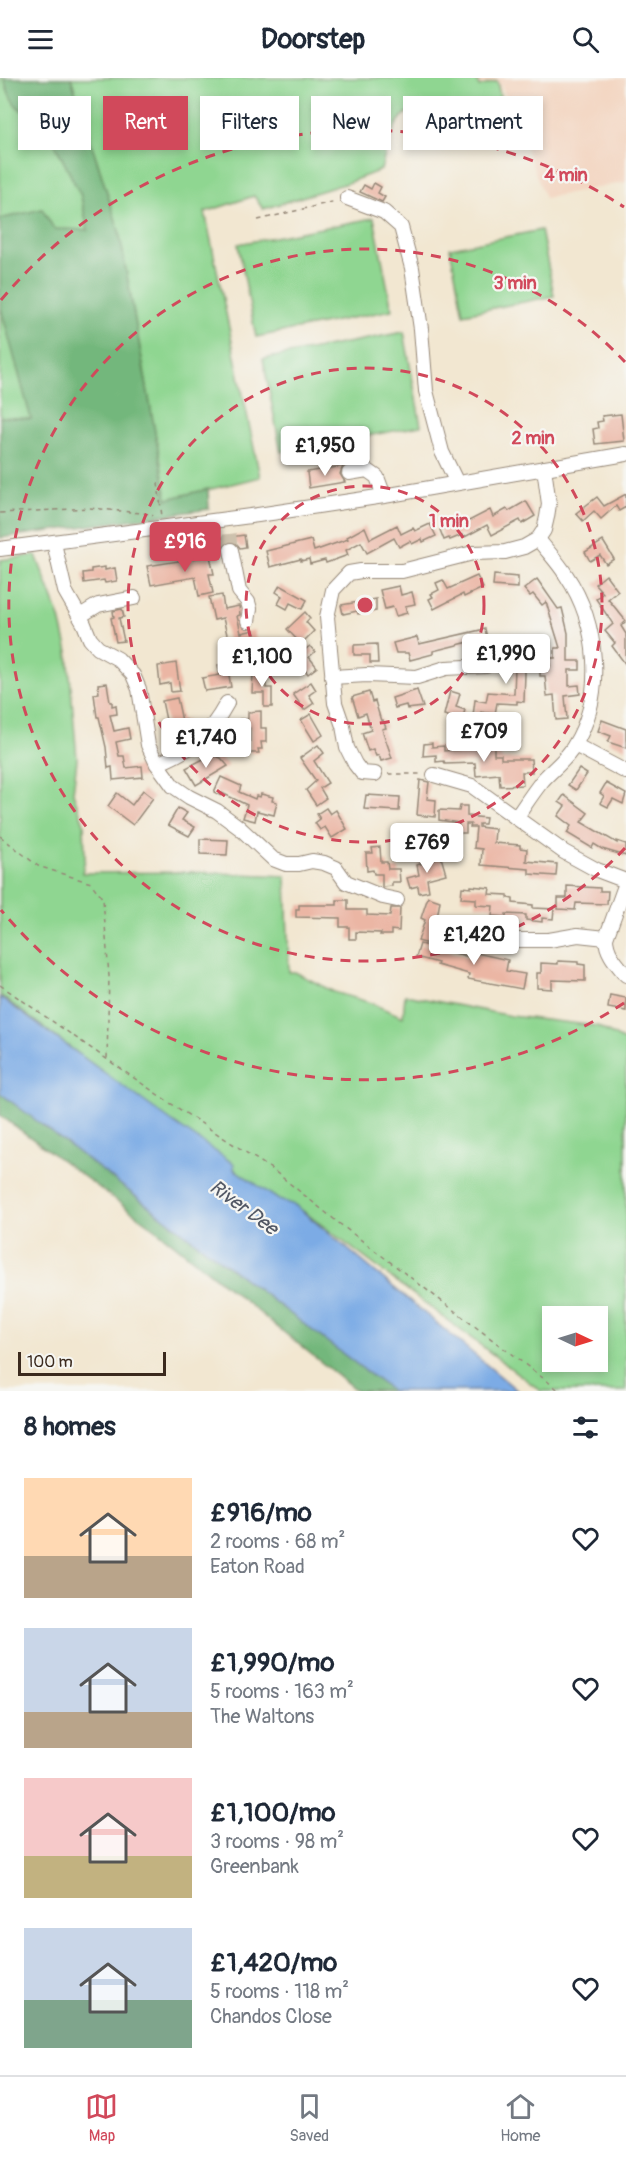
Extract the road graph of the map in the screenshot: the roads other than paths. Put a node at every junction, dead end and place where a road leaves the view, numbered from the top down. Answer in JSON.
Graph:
{"nodes":[{"id":1,"x":347,"y":198,"type":"road end"},
{"id":2,"x":626,"y":454,"type":"edge"},
{"id":3,"x":544,"y":468,"type":"junction"},
{"id":4,"x":349,"y":474,"type":"dead end"},
{"id":5,"x":457,"y":483,"type":"junction"},
{"id":6,"x":384,"y":496,"type":"junction"},
{"id":7,"x":228,"y":519,"type":"junction"},
{"id":8,"x":229,"y":534,"type":"tunnel mouth"},
{"id":9,"x":538,"y":539,"type":"junction"},
{"id":10,"x":54,"y":543,"type":"junction"},
{"id":11,"x":0,"y":549,"type":"edge"},
{"id":12,"x":231,"y":550,"type":"tunnel mouth"},
{"id":13,"x":134,"y":598,"type":"dead end"},
{"id":14,"x":80,"y":616,"type":"junction"},
{"id":15,"x":248,"y":621,"type":"dead end"},
{"id":16,"x":478,"y":669,"type":"dead end"},
{"id":17,"x":332,"y":677,"type":"junction"},
{"id":18,"x":227,"y":704,"type":"dead end"},
{"id":19,"x":575,"y":745,"type":"junction"},
{"id":20,"x":158,"y":764,"type":"junction"},
{"id":21,"x":626,"y":772,"type":"edge"},
{"id":22,"x":363,"y":775,"type":"road end"},
{"id":23,"x":434,"y":775,"type":"road end"},
{"id":24,"x":516,"y":818,"type":"junction"},
{"id":25,"x":626,"y":882,"type":"edge"},
{"id":26,"x":397,"y":900,"type":"dead end"},
{"id":27,"x":460,"y":921,"type":"dead end"},
{"id":28,"x":606,"y":938,"type":"junction"},
{"id":29,"x":626,"y":975,"type":"edge"}],
"edges":[{"from":1,"to":5,"type":"street"},
{"from":2,"to":3,"type":"street"},
{"from":3,"to":5,"type":"street"},
{"from":3,"to":9,"type":"street"},
{"from":4,"to":6,"type":"street"},
{"from":5,"to":6,"type":"street"},
{"from":6,"to":7,"type":"street"},
{"from":7,"to":8,"type":"street"},
{"from":7,"to":10,"type":"street"},
{"from":9,"to":17,"type":"street"},
{"from":9,"to":19,"type":"street"},
{"from":10,"to":11,"type":"street"},
{"from":10,"to":14,"type":"street"},
{"from":12,"to":15,"type":"street"},
{"from":13,"to":14,"type":"street"},
{"from":14,"to":20,"type":"street"},
{"from":16,"to":17,"type":"street"},
{"from":17,"to":22,"type":"street"},
{"from":18,"to":20,"type":"street"},
{"from":19,"to":21,"type":"street"},
{"from":19,"to":24,"type":"street"},
{"from":20,"to":26,"type":"street"},
{"from":23,"to":24,"type":"street"},
{"from":24,"to":25,"type":"street"},
{"from":25,"to":28,"type":"street"},
{"from":27,"to":28,"type":"street"},
{"from":28,"to":29,"type":"street"}]}
